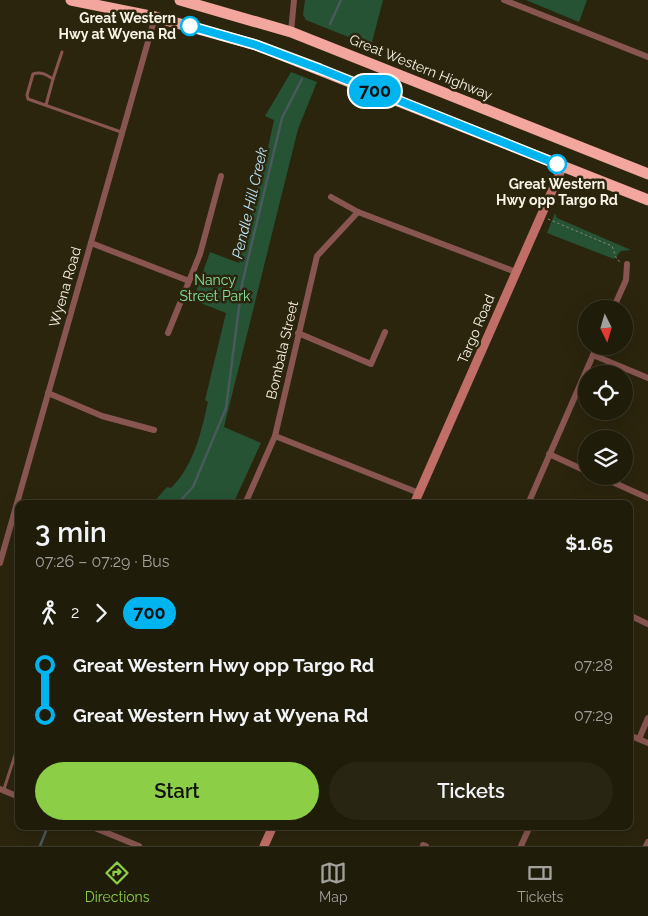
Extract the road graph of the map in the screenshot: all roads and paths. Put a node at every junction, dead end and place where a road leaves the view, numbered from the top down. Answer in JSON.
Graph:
{"nodes":[{"id":1,"x":71,"y":0,"type":"edge"},
{"id":2,"x":180,"y":0,"type":"edge"},
{"id":3,"x":294,"y":0,"type":"edge"},
{"id":4,"x":504,"y":0,"type":"edge"},
{"id":5,"x":513,"y":1,"type":"edge"},
{"id":6,"x":155,"y":17,"type":"junction"},
{"id":7,"x":291,"y":32,"type":"junction"},
{"id":8,"x":62,"y":52,"type":"dead end"},
{"id":9,"x":648,"y":57,"type":"edge"},
{"id":10,"x":53,"y":80,"type":"junction"},
{"id":11,"x":46,"y":105,"type":"junction"},
{"id":12,"x":122,"y":132,"type":"junction"},
{"id":13,"x":562,"y":166,"type":"junction"},
{"id":14,"x":648,"y":174,"type":"edge"},
{"id":15,"x":221,"y":176,"type":"dead end"},
{"id":16,"x":332,"y":197,"type":"dead end"},
{"id":17,"x":648,"y":200,"type":"edge"},
{"id":18,"x":358,"y":212,"type":"junction"},
{"id":19,"x":540,"y":216,"type":"junction"},
{"id":20,"x":91,"y":243,"type":"junction"},
{"id":21,"x":627,"y":264,"type":"joint"},
{"id":22,"x":516,"y":272,"type":"junction"},
{"id":23,"x":189,"y":281,"type":"junction"},
{"id":24,"x":617,"y":300,"type":"edge"},
{"id":25,"x":384,"y":332,"type":"dead end"},
{"id":26,"x":168,"y":333,"type":"dead end"},
{"id":27,"x":298,"y":333,"type":"junction"},
{"id":28,"x":593,"y":355,"type":"joint"},
{"id":29,"x":648,"y":378,"type":"edge"},
{"id":30,"x":48,"y":393,"type":"junction"},
{"id":31,"x":154,"y":430,"type":"dead end"},
{"id":32,"x":275,"y":436,"type":"junction"},
{"id":33,"x":549,"y":454,"type":"junction"},
{"id":34,"x":578,"y":467,"type":"edge"},
{"id":35,"x":619,"y":485,"type":"edge"},
{"id":36,"x":419,"y":493,"type":"junction"},
{"id":37,"x":648,"y":498,"type":"edge"},
{"id":38,"x":18,"y":500,"type":"edge"},
{"id":39,"x":246,"y":500,"type":"edge"},
{"id":40,"x":416,"y":500,"type":"edge"},
{"id":41,"x":530,"y":500,"type":"edge"},
{"id":42,"x":15,"y":511,"type":"edge"},
{"id":43,"x":0,"y":564,"type":"edge"},
{"id":44,"x":633,"y":617,"type":"edge"},
{"id":45,"x":648,"y":624,"type":"edge"},
{"id":46,"x":648,"y":718,"type":"edge"},
{"id":47,"x":633,"y":737,"type":"edge"},
{"id":48,"x":639,"y":739,"type":"junction"},
{"id":49,"x":648,"y":743,"type":"edge"},
{"id":50,"x":15,"y":754,"type":"edge"},
{"id":51,"x":2,"y":790,"type":"edge"},
{"id":52,"x":15,"y":795,"type":"edge"},
{"id":53,"x":104,"y":830,"type":"edge"},
{"id":54,"x":271,"y":830,"type":"edge"},
{"id":55,"x":528,"y":830,"type":"edge"},
{"id":56,"x":648,"y":842,"type":"edge"},
{"id":57,"x":139,"y":846,"type":"edge"},
{"id":58,"x":264,"y":846,"type":"edge"},
{"id":59,"x":521,"y":846,"type":"edge"},
{"id":60,"x":646,"y":846,"type":"edge"}],
"edges":[{"from":1,"to":6,"type":"highway"},
{"from":2,"to":7,"type":"highway","name":"Great Western Highway"},
{"from":3,"to":7,"type":"street"},
{"from":4,"to":5,"type":"street"},
{"from":5,"to":9,"type":"street"},
{"from":6,"to":12,"type":"street","name":"Wyena Road"},
{"from":6,"to":13,"type":"highway"},
{"from":7,"to":14,"type":"highway","name":"Great Western Highway"},
{"from":8,"to":10,"type":"lane"},
{"from":10,"to":11,"type":"lane"},
{"from":10,"to":11,"type":"lane"},
{"from":11,"to":12,"type":"lane"},
{"from":12,"to":20,"type":"street","name":"Wyena Road"},
{"from":13,"to":17,"type":"highway"},
{"from":13,"to":19,"type":"street","name":"Targo Road"},
{"from":15,"to":23,"type":"street"},
{"from":16,"to":18,"type":"street"},
{"from":18,"to":22,"type":"street"},
{"from":18,"to":27,"type":"street","name":"Bombala Street"},
{"from":19,"to":21,"type":"path"},
{"from":19,"to":22,"type":"street","name":"Targo Road"},
{"from":20,"to":23,"type":"street"},
{"from":20,"to":30,"type":"street","name":"Wyena Road"},
{"from":21,"to":24,"type":"street"},
{"from":22,"to":36,"type":"street","name":"Targo Road"},
{"from":23,"to":26,"type":"street"},
{"from":25,"to":27,"type":"street"},
{"from":27,"to":32,"type":"street","name":"Bombala Street"},
{"from":28,"to":29,"type":"street"},
{"from":28,"to":33,"type":"street"},
{"from":30,"to":31,"type":"street"},
{"from":30,"to":38,"type":"street","name":"Wyena Road"},
{"from":32,"to":36,"type":"street"},
{"from":32,"to":39,"type":"street","name":"Bombala Street"},
{"from":33,"to":34,"type":"street"},
{"from":33,"to":41,"type":"street"},
{"from":35,"to":37,"type":"street"},
{"from":36,"to":40,"type":"street","name":"Targo Road"},
{"from":42,"to":43,"type":"street","name":"Wyena Road"},
{"from":44,"to":45,"type":"street"},
{"from":46,"to":48,"type":"street"},
{"from":47,"to":48,"type":"street"},
{"from":48,"to":49,"type":"street"},
{"from":50,"to":51,"type":"lane"},
{"from":51,"to":52,"type":"street"},
{"from":53,"to":57,"type":"street"},
{"from":54,"to":58,"type":"street"},
{"from":55,"to":59,"type":"street"},
{"from":56,"to":60,"type":"street"}]}
